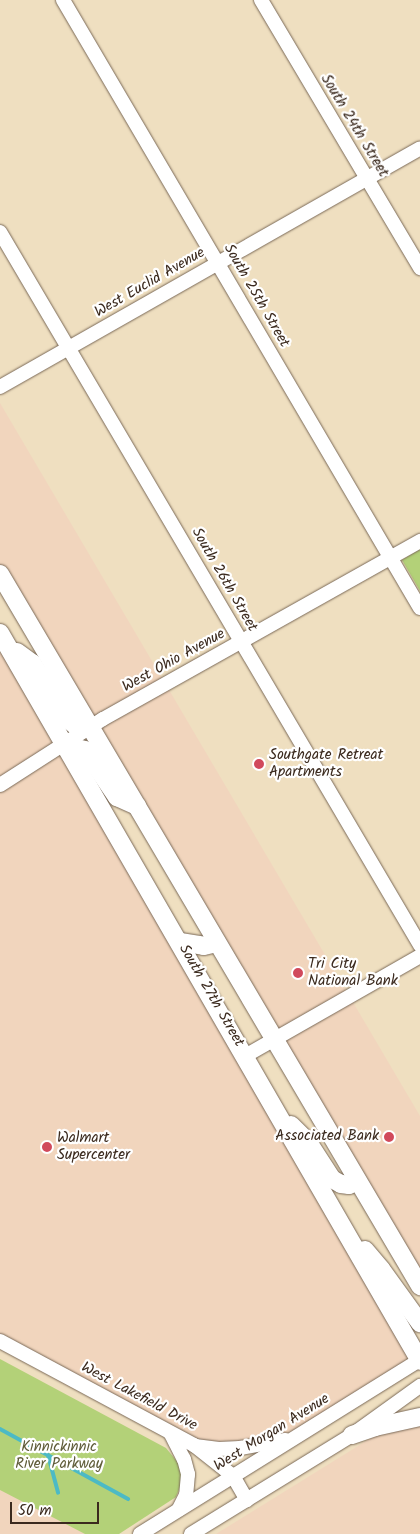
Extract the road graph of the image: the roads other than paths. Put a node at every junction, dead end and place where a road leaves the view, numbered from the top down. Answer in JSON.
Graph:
{"nodes":[{"id":1,"x":63,"y":0,"type":"edge"},
{"id":2,"x":261,"y":0,"type":"edge"},
{"id":3,"x":420,"y":148,"type":"edge"},
{"id":4,"x":367,"y":179,"type":"junction"},
{"id":5,"x":0,"y":232,"type":"edge"},
{"id":6,"x":218,"y":263,"type":"junction"},
{"id":7,"x":420,"y":268,"type":"edge"},
{"id":8,"x":69,"y":348,"type":"junction"},
{"id":9,"x":0,"y":387,"type":"edge"},
{"id":10,"x":420,"y":541,"type":"edge"},
{"id":11,"x":390,"y":558,"type":"junction"},
{"id":12,"x":0,"y":574,"type":"edge"},
{"id":13,"x":420,"y":608,"type":"edge"},
{"id":14,"x":4,"y":639,"type":"edge"},
{"id":15,"x":242,"y":642,"type":"junction"},
{"id":16,"x":90,"y":728,"type":"junction"},
{"id":17,"x":66,"y":745,"type":"junction"},
{"id":18,"x":0,"y":785,"type":"edge"},
{"id":19,"x":137,"y":806,"type":"junction"},
{"id":20,"x":180,"y":942,"type":"junction"},
{"id":21,"x":217,"y":942,"type":"junction"},
{"id":22,"x":420,"y":945,"type":"edge"},
{"id":23,"x":420,"y":956,"type":"edge"},
{"id":24,"x":273,"y":1039,"type":"junction"},
{"id":25,"x":245,"y":1056,"type":"junction"},
{"id":26,"x":274,"y":1107,"type":"junction"},
{"id":27,"x":357,"y":1181,"type":"junction"},
{"id":28,"x":338,"y":1220,"type":"junction"},
{"id":29,"x":420,"y":1286,"type":"edge"},
{"id":30,"x":420,"y":1323,"type":"edge"},
{"id":31,"x":0,"y":1341,"type":"edge"},
{"id":32,"x":420,"y":1360,"type":"edge"},
{"id":33,"x":420,"y":1386,"type":"edge"},
{"id":34,"x":420,"y":1417,"type":"edge"},
{"id":35,"x":171,"y":1434,"type":"junction"},
{"id":36,"x":352,"y":1435,"type":"junction"},
{"id":37,"x":298,"y":1436,"type":"junction"},
{"id":38,"x":194,"y":1446,"type":"junction"},
{"id":39,"x":233,"y":1476,"type":"junction"},
{"id":40,"x":246,"y":1500,"type":"junction"},
{"id":41,"x":180,"y":1509,"type":"junction"},
{"id":42,"x":140,"y":1534,"type":"edge"},
{"id":43,"x":191,"y":1534,"type":"edge"}],
"edges":[{"from":1,"to":6,"type":"street","name":"South 25th Street"},
{"from":2,"to":4,"type":"street","name":"South 24th Street"},
{"from":3,"to":4,"type":"street","name":"West Euclid Avenue"},
{"from":4,"to":6,"type":"street","name":"West Euclid Avenue"},
{"from":4,"to":7,"type":"street","name":"South 24th Street"},
{"from":5,"to":8,"type":"street","name":"South 26th Street"},
{"from":6,"to":8,"type":"street","name":"West Euclid Avenue"},
{"from":6,"to":11,"type":"street","name":"South 25th Street"},
{"from":8,"to":9,"type":"street","name":"West Euclid Avenue"},
{"from":8,"to":15,"type":"street","name":"South 26th Street"},
{"from":10,"to":11,"type":"street","name":"West Ohio Avenue"},
{"from":11,"to":13,"type":"street","name":"South 25th Street"},
{"from":11,"to":15,"type":"street","name":"West Ohio Avenue"},
{"from":12,"to":16,"type":"main road"},
{"from":14,"to":16,"type":"main road"},
{"from":14,"to":17,"type":"main road","name":"South 27th Street"},
{"from":15,"to":16,"type":"street","name":"West Ohio Avenue"},
{"from":15,"to":22,"type":"street","name":"South 26th Street"},
{"from":16,"to":17,"type":"street","name":"West Ohio Avenue"},
{"from":16,"to":19,"type":"main road"},
{"from":17,"to":18,"type":"street","name":"West Ohio Avenue"},
{"from":17,"to":19,"type":"main road"},
{"from":17,"to":20,"type":"main road","name":"South 27th Street"},
{"from":19,"to":21,"type":"main road"},
{"from":20,"to":21,"type":"main road"},
{"from":20,"to":25,"type":"main road","name":"South 27th Street"},
{"from":21,"to":24,"type":"main road"},
{"from":23,"to":24,"type":"street"},
{"from":24,"to":25,"type":"street"},
{"from":24,"to":27,"type":"main road"},
{"from":25,"to":26,"type":"main road","name":"South 27th Street"},
{"from":26,"to":27,"type":"main road"},
{"from":26,"to":28,"type":"main road","name":"South 27th Street"},
{"from":27,"to":29,"type":"main road"},
{"from":28,"to":30,"type":"main road"},
{"from":28,"to":32,"type":"main road","name":"South 27th Street"},
{"from":31,"to":35,"type":"street","name":"West Lakefield Drive"},
{"from":32,"to":37,"type":"street","name":"West Morgan Avenue"},
{"from":33,"to":36,"type":"street"},
{"from":34,"to":36,"type":"main road"},
{"from":35,"to":38,"type":"street","name":"West Lakefield Drive"},
{"from":35,"to":41,"type":"street"},
{"from":36,"to":40,"type":"street"},
{"from":37,"to":38,"type":"street"},
{"from":37,"to":39,"type":"street","name":"West Morgan Avenue"},
{"from":38,"to":39,"type":"street","name":"West Lakefield Drive"},
{"from":39,"to":40,"type":"street","name":"West Lakefield Drive"},
{"from":39,"to":41,"type":"street","name":"West Morgan Avenue"},
{"from":40,"to":43,"type":"street"},
{"from":41,"to":42,"type":"street","name":"West Morgan Avenue"}]}
